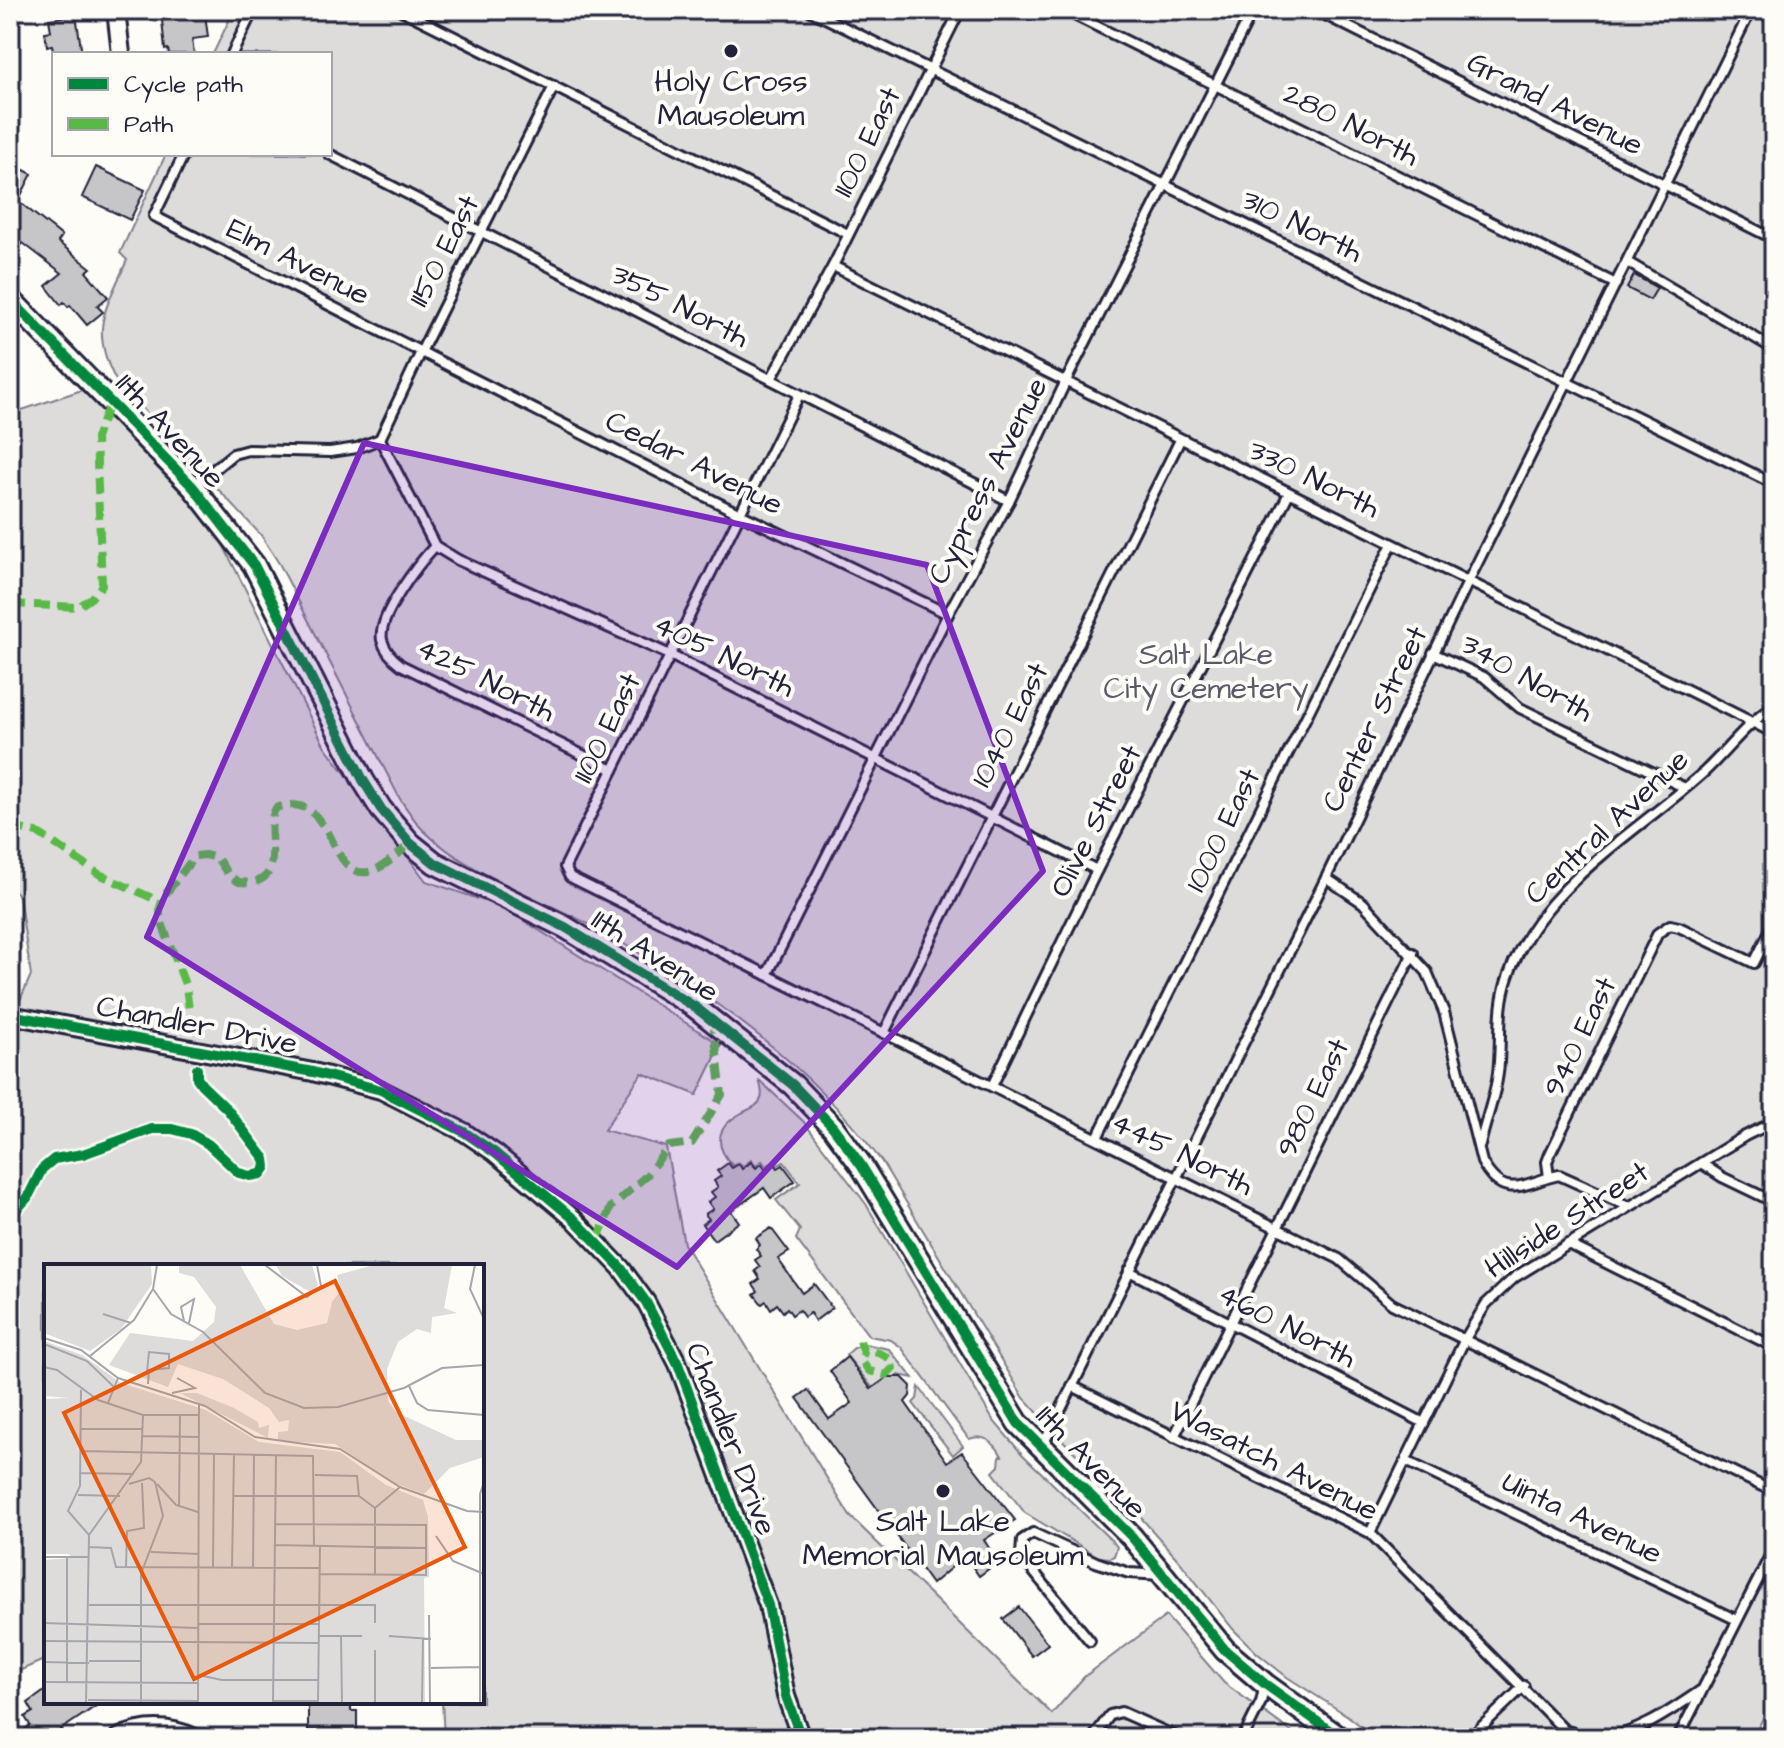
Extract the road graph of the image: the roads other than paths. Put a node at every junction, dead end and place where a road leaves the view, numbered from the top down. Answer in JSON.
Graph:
{"nodes":[{"id":1,"x":116,"y":10,"type":"edge"},
{"id":2,"x":253,"y":10,"type":"edge"},
{"id":3,"x":401,"y":10,"type":"edge"},
{"id":4,"x":809,"y":10,"type":"edge"},
{"id":5,"x":960,"y":10,"type":"edge"},
{"id":6,"x":1064,"y":10,"type":"edge"},
{"id":7,"x":1253,"y":10,"type":"edge"},
{"id":8,"x":1315,"y":10,"type":"edge"},
{"id":9,"x":1748,"y":11,"type":"edge"},
{"id":10,"x":121,"y":52,"type":"edge"},
{"id":11,"x":233,"y":52,"type":"edge"},
{"id":12,"x":929,"y":69,"type":"junction"},
{"id":13,"x":1217,"y":85,"type":"junction"},
{"id":14,"x":554,"y":86,"type":"junction"},
{"id":15,"x":183,"y":156,"type":"edge"},
{"id":16,"x":332,"y":156,"type":"edge"},
{"id":17,"x":1165,"y":185,"type":"junction"},
{"id":18,"x":1664,"y":185,"type":"junction"},
{"id":19,"x":481,"y":232,"type":"junction"},
{"id":20,"x":848,"y":234,"type":"junction"},
{"id":21,"x":1774,"y":239,"type":"edge"},
{"id":22,"x":1627,"y":262,"type":"junction"},
{"id":23,"x":833,"y":266,"type":"junction"},
{"id":24,"x":1616,"y":284,"type":"junction"},
{"id":25,"x":10,"y":299,"type":"edge"},
{"id":26,"x":1774,"y":349,"type":"edge"},
{"id":27,"x":421,"y":352,"type":"junction"},
{"id":28,"x":771,"y":379,"type":"junction"},
{"id":29,"x":1065,"y":383,"type":"junction"},
{"id":30,"x":1567,"y":384,"type":"junction"},
{"id":31,"x":799,"y":395,"type":"junction"},
{"id":32,"x":380,"y":439,"type":"junction"},
{"id":33,"x":1180,"y":440,"type":"junction"},
{"id":34,"x":1774,"y":484,"type":"edge"},
{"id":35,"x":193,"y":487,"type":"junction"},
{"id":36,"x":1289,"y":493,"type":"junction"},
{"id":37,"x":1009,"y":501,"type":"junction"},
{"id":38,"x":740,"y":514,"type":"junction"},
{"id":39,"x":1392,"y":544,"type":"junction"},
{"id":40,"x":435,"y":546,"type":"junction"},
{"id":41,"x":1468,"y":582,"type":"junction"},
{"id":42,"x":948,"y":614,"type":"junction"},
{"id":43,"x":1433,"y":653,"type":"junction"},
{"id":44,"x":670,"y":655,"type":"junction"},
{"id":45,"x":1774,"y":706,"type":"edge"},
{"id":46,"x":1751,"y":721,"type":"junction"},
{"id":47,"x":1774,"y":733,"type":"edge"},
{"id":48,"x":877,"y":758,"type":"junction"},
{"id":49,"x":613,"y":770,"type":"junction"},
{"id":50,"x":1683,"y":787,"type":"junction"},
{"id":51,"x":991,"y":816,"type":"junction"},
{"id":52,"x":565,"y":867,"type":"joint"},
{"id":53,"x":1097,"y":870,"type":"junction"},
{"id":54,"x":1326,"y":878,"type":"junction"},
{"id":55,"x":1774,"y":923,"type":"edge"},
{"id":56,"x":1413,"y":953,"type":"junction"},
{"id":57,"x":767,"y":975,"type":"junction"},
{"id":58,"x":10,"y":1015,"type":"edge"},
{"id":59,"x":884,"y":1033,"type":"junction"},
{"id":60,"x":992,"y":1086,"type":"junction"},
{"id":61,"x":1774,"y":1122,"type":"edge"},
{"id":62,"x":1097,"y":1138,"type":"junction"},
{"id":63,"x":1480,"y":1145,"type":"junction"},
{"id":64,"x":1701,"y":1163,"type":"junction"},
{"id":65,"x":1175,"y":1177,"type":"junction"},
{"id":66,"x":1549,"y":1177,"type":"junction"},
{"id":67,"x":1774,"y":1202,"type":"edge"},
{"id":68,"x":1628,"y":1206,"type":"junction"},
{"id":69,"x":1277,"y":1228,"type":"junction"},
{"id":70,"x":1568,"y":1244,"type":"junction"},
{"id":71,"x":1129,"y":1271,"type":"junction"},
{"id":72,"x":1229,"y":1324,"type":"junction"},
{"id":73,"x":1465,"y":1339,"type":"junction"},
{"id":74,"x":1774,"y":1347,"type":"edge"},
{"id":75,"x":1072,"y":1386,"type":"junction"},
{"id":76,"x":1424,"y":1423,"type":"junction"},
{"id":77,"x":1174,"y":1437,"type":"junction"},
{"id":78,"x":1042,"y":1447,"type":"junction"},
{"id":79,"x":1406,"y":1461,"type":"junction"},
{"id":80,"x":1774,"y":1492,"type":"edge"},
{"id":81,"x":1370,"y":1533,"type":"junction"},
{"id":82,"x":1774,"y":1548,"type":"edge"},
{"id":83,"x":1163,"y":1576,"type":"junction"},
{"id":84,"x":1737,"y":1620,"type":"junction"},
{"id":85,"x":1090,"y":1641,"type":"dead end"},
{"id":86,"x":1265,"y":1684,"type":"junction"},
{"id":87,"x":1524,"y":1686,"type":"junction"},
{"id":88,"x":1700,"y":1691,"type":"junction"},
{"id":89,"x":1569,"y":1735,"type":"edge"},
{"id":90,"x":118,"y":1738,"type":"edge"},
{"id":91,"x":195,"y":1738,"type":"edge"},
{"id":92,"x":801,"y":1738,"type":"edge"},
{"id":93,"x":1093,"y":1738,"type":"edge"},
{"id":94,"x":1179,"y":1738,"type":"edge"},
{"id":95,"x":1243,"y":1738,"type":"edge"},
{"id":96,"x":1340,"y":1738,"type":"edge"},
{"id":97,"x":1470,"y":1738,"type":"edge"},
{"id":98,"x":1592,"y":1738,"type":"edge"},
{"id":99,"x":1603,"y":1738,"type":"edge"},
{"id":100,"x":1678,"y":1738,"type":"edge"}],
"edges":[{"from":1,"to":10,"type":"street"},
{"from":2,"to":11,"type":"lane"},
{"from":3,"to":14,"type":"lane"},
{"from":4,"to":12,"type":"lane","name":"310 North"},
{"from":5,"to":12,"type":"lane","name":"1100 East"},
{"from":6,"to":13,"type":"lane","name":"280 North"},
{"from":7,"to":13,"type":"lane","name":"Cypress Avenue"},
{"from":8,"to":18,"type":"lane","name":"Grand Avenue"},
{"from":9,"to":18,"type":"lane","name":"Center Street"},
{"from":12,"to":17,"type":"lane","name":"310 North"},
{"from":12,"to":20,"type":"lane","name":"1100 East"},
{"from":13,"to":17,"type":"lane","name":"Cypress Avenue"},
{"from":13,"to":24,"type":"lane","name":"280 North"},
{"from":14,"to":19,"type":"lane","name":"1150 East"},
{"from":14,"to":20,"type":"lane"},
{"from":15,"to":27,"type":"lane","name":"Elm Avenue"},
{"from":16,"to":19,"type":"lane","name":"355 North"},
{"from":17,"to":29,"type":"lane","name":"Cypress Avenue"},
{"from":17,"to":30,"type":"lane","name":"310 North"},
{"from":18,"to":21,"type":"lane","name":"Grand Avenue"},
{"from":18,"to":22,"type":"lane","name":"Center Street"},
{"from":19,"to":27,"type":"lane","name":"1150 East"},
{"from":19,"to":28,"type":"lane","name":"355 North"},
{"from":20,"to":23,"type":"lane","name":"1100 East"},
{"from":22,"to":24,"type":"lane","name":"Center Street"},
{"from":22,"to":26,"type":"lane"},
{"from":23,"to":28,"type":"lane","name":"1100 East"},
{"from":23,"to":29,"type":"lane","name":"330 North"},
{"from":24,"to":30,"type":"lane","name":"Center Street"},
{"from":25,"to":35,"type":"street","name":"11th Avenue"},
{"from":27,"to":32,"type":"lane","name":"1150 East"},
{"from":27,"to":38,"type":"lane","name":"Cedar Avenue"},
{"from":28,"to":31,"type":"lane","name":"355 North"},
{"from":29,"to":33,"type":"lane","name":"330 North"},
{"from":29,"to":37,"type":"lane","name":"Cypress Avenue"},
{"from":30,"to":34,"type":"lane","name":"310 North"},
{"from":30,"to":41,"type":"lane","name":"Center Street"},
{"from":31,"to":37,"type":"lane","name":"355 North"},
{"from":31,"to":38,"type":"lane","name":"1100 East"},
{"from":32,"to":35,"type":"lane"},
{"from":32,"to":40,"type":"lane"},
{"from":33,"to":36,"type":"lane","name":"330 North"},
{"from":33,"to":51,"type":"lane","name":"1040 East"},
{"from":35,"to":78,"type":"street","name":"11th Avenue"},
{"from":36,"to":39,"type":"lane","name":"330 North"},
{"from":36,"to":53,"type":"lane","name":"Olive Street"},
{"from":37,"to":42,"type":"lane","name":"Cypress Avenue"},
{"from":38,"to":42,"type":"lane","name":"Cedar Avenue"},
{"from":38,"to":44,"type":"lane","name":"1100 East"},
{"from":39,"to":41,"type":"lane","name":"330 North"},
{"from":39,"to":62,"type":"lane","name":"1000 East"},
{"from":40,"to":44,"type":"lane","name":"405 North"},
{"from":40,"to":49,"type":"lane","name":"425 North"},
{"from":41,"to":43,"type":"lane","name":"Center Street"},
{"from":41,"to":46,"type":"lane","name":"330 North"},
{"from":42,"to":48,"type":"lane","name":"Cypress Avenue"},
{"from":43,"to":50,"type":"lane","name":"340 North"},
{"from":43,"to":54,"type":"lane","name":"Center Street"},
{"from":44,"to":48,"type":"lane","name":"405 North"},
{"from":44,"to":49,"type":"lane","name":"1100 East"},
{"from":45,"to":46,"type":"lane","name":"Central Avenue"},
{"from":46,"to":47,"type":"lane","name":"330 North"},
{"from":46,"to":50,"type":"lane","name":"Central Avenue"},
{"from":48,"to":51,"type":"lane","name":"405 North"},
{"from":48,"to":57,"type":"lane","name":"Cypress Avenue"},
{"from":49,"to":52,"type":"lane","name":"1100 East"},
{"from":50,"to":63,"type":"lane","name":"Central Avenue"},
{"from":51,"to":53,"type":"lane","name":"405 North"},
{"from":51,"to":59,"type":"lane","name":"1040 East"},
{"from":52,"to":57,"type":"lane","name":"445 North"},
{"from":53,"to":60,"type":"lane","name":"Olive Street"},
{"from":54,"to":56,"type":"lane"},
{"from":54,"to":65,"type":"lane","name":"Center Street"},
{"from":55,"to":66,"type":"lane","name":"940 East"},
{"from":56,"to":63,"type":"lane"},
{"from":56,"to":69,"type":"lane","name":"980 East"},
{"from":57,"to":59,"type":"lane","name":"445 North"},
{"from":58,"to":92,"type":"street","name":"Chandler Drive"},
{"from":59,"to":60,"type":"lane","name":"445 North"},
{"from":60,"to":62,"type":"lane","name":"445 North"},
{"from":61,"to":64,"type":"lane","name":"Hillside Street"},
{"from":62,"to":65,"type":"lane","name":"445 North"},
{"from":63,"to":66,"type":"lane"},
{"from":64,"to":67,"type":"lane"},
{"from":64,"to":68,"type":"lane","name":"Hillside Street"},
{"from":65,"to":69,"type":"lane","name":"445 North"},
{"from":65,"to":71,"type":"lane","name":"Center Street"},
{"from":66,"to":68,"type":"lane"},
{"from":68,"to":70,"type":"lane","name":"Hillside Street"},
{"from":69,"to":72,"type":"lane","name":"980 East"},
{"from":69,"to":73,"type":"lane","name":"445 North"},
{"from":70,"to":73,"type":"lane","name":"Hillside Street"},
{"from":70,"to":74,"type":"lane"},
{"from":71,"to":72,"type":"lane","name":"460 North"},
{"from":71,"to":75,"type":"lane","name":"Center Street"},
{"from":72,"to":76,"type":"lane","name":"460 North"},
{"from":72,"to":77,"type":"lane","name":"980 East"},
{"from":73,"to":76,"type":"lane","name":"Hillside Street"},
{"from":73,"to":80,"type":"lane","name":"445 North"},
{"from":75,"to":77,"type":"lane","name":"Wasatch Avenue"},
{"from":75,"to":78,"type":"lane","name":"Center Street"},
{"from":76,"to":79,"type":"lane","name":"Hillside Street"},
{"from":77,"to":81,"type":"lane","name":"Wasatch Avenue"},
{"from":78,"to":83,"type":"street","name":"11th Avenue"},
{"from":79,"to":81,"type":"lane","name":"Hillside Street"},
{"from":79,"to":84,"type":"lane","name":"Uinta Avenue"},
{"from":81,"to":87,"type":"lane","name":"Wasatch Avenue"},
{"from":82,"to":84,"type":"lane"},
{"from":83,"to":85,"type":"lane"},
{"from":83,"to":86,"type":"street","name":"11th Avenue"},
{"from":84,"to":88,"type":"lane"},
{"from":86,"to":95,"type":"lane"},
{"from":86,"to":96,"type":"street","name":"11th Avenue"},
{"from":87,"to":89,"type":"lane","name":"Wasatch Avenue"},
{"from":87,"to":97,"type":"lane"},
{"from":88,"to":99,"type":"lane"},
{"from":88,"to":100,"type":"lane"},
{"from":89,"to":98,"type":"lane"},
{"from":90,"to":91,"type":"street"},
{"from":93,"to":94,"type":"lane"}]}
